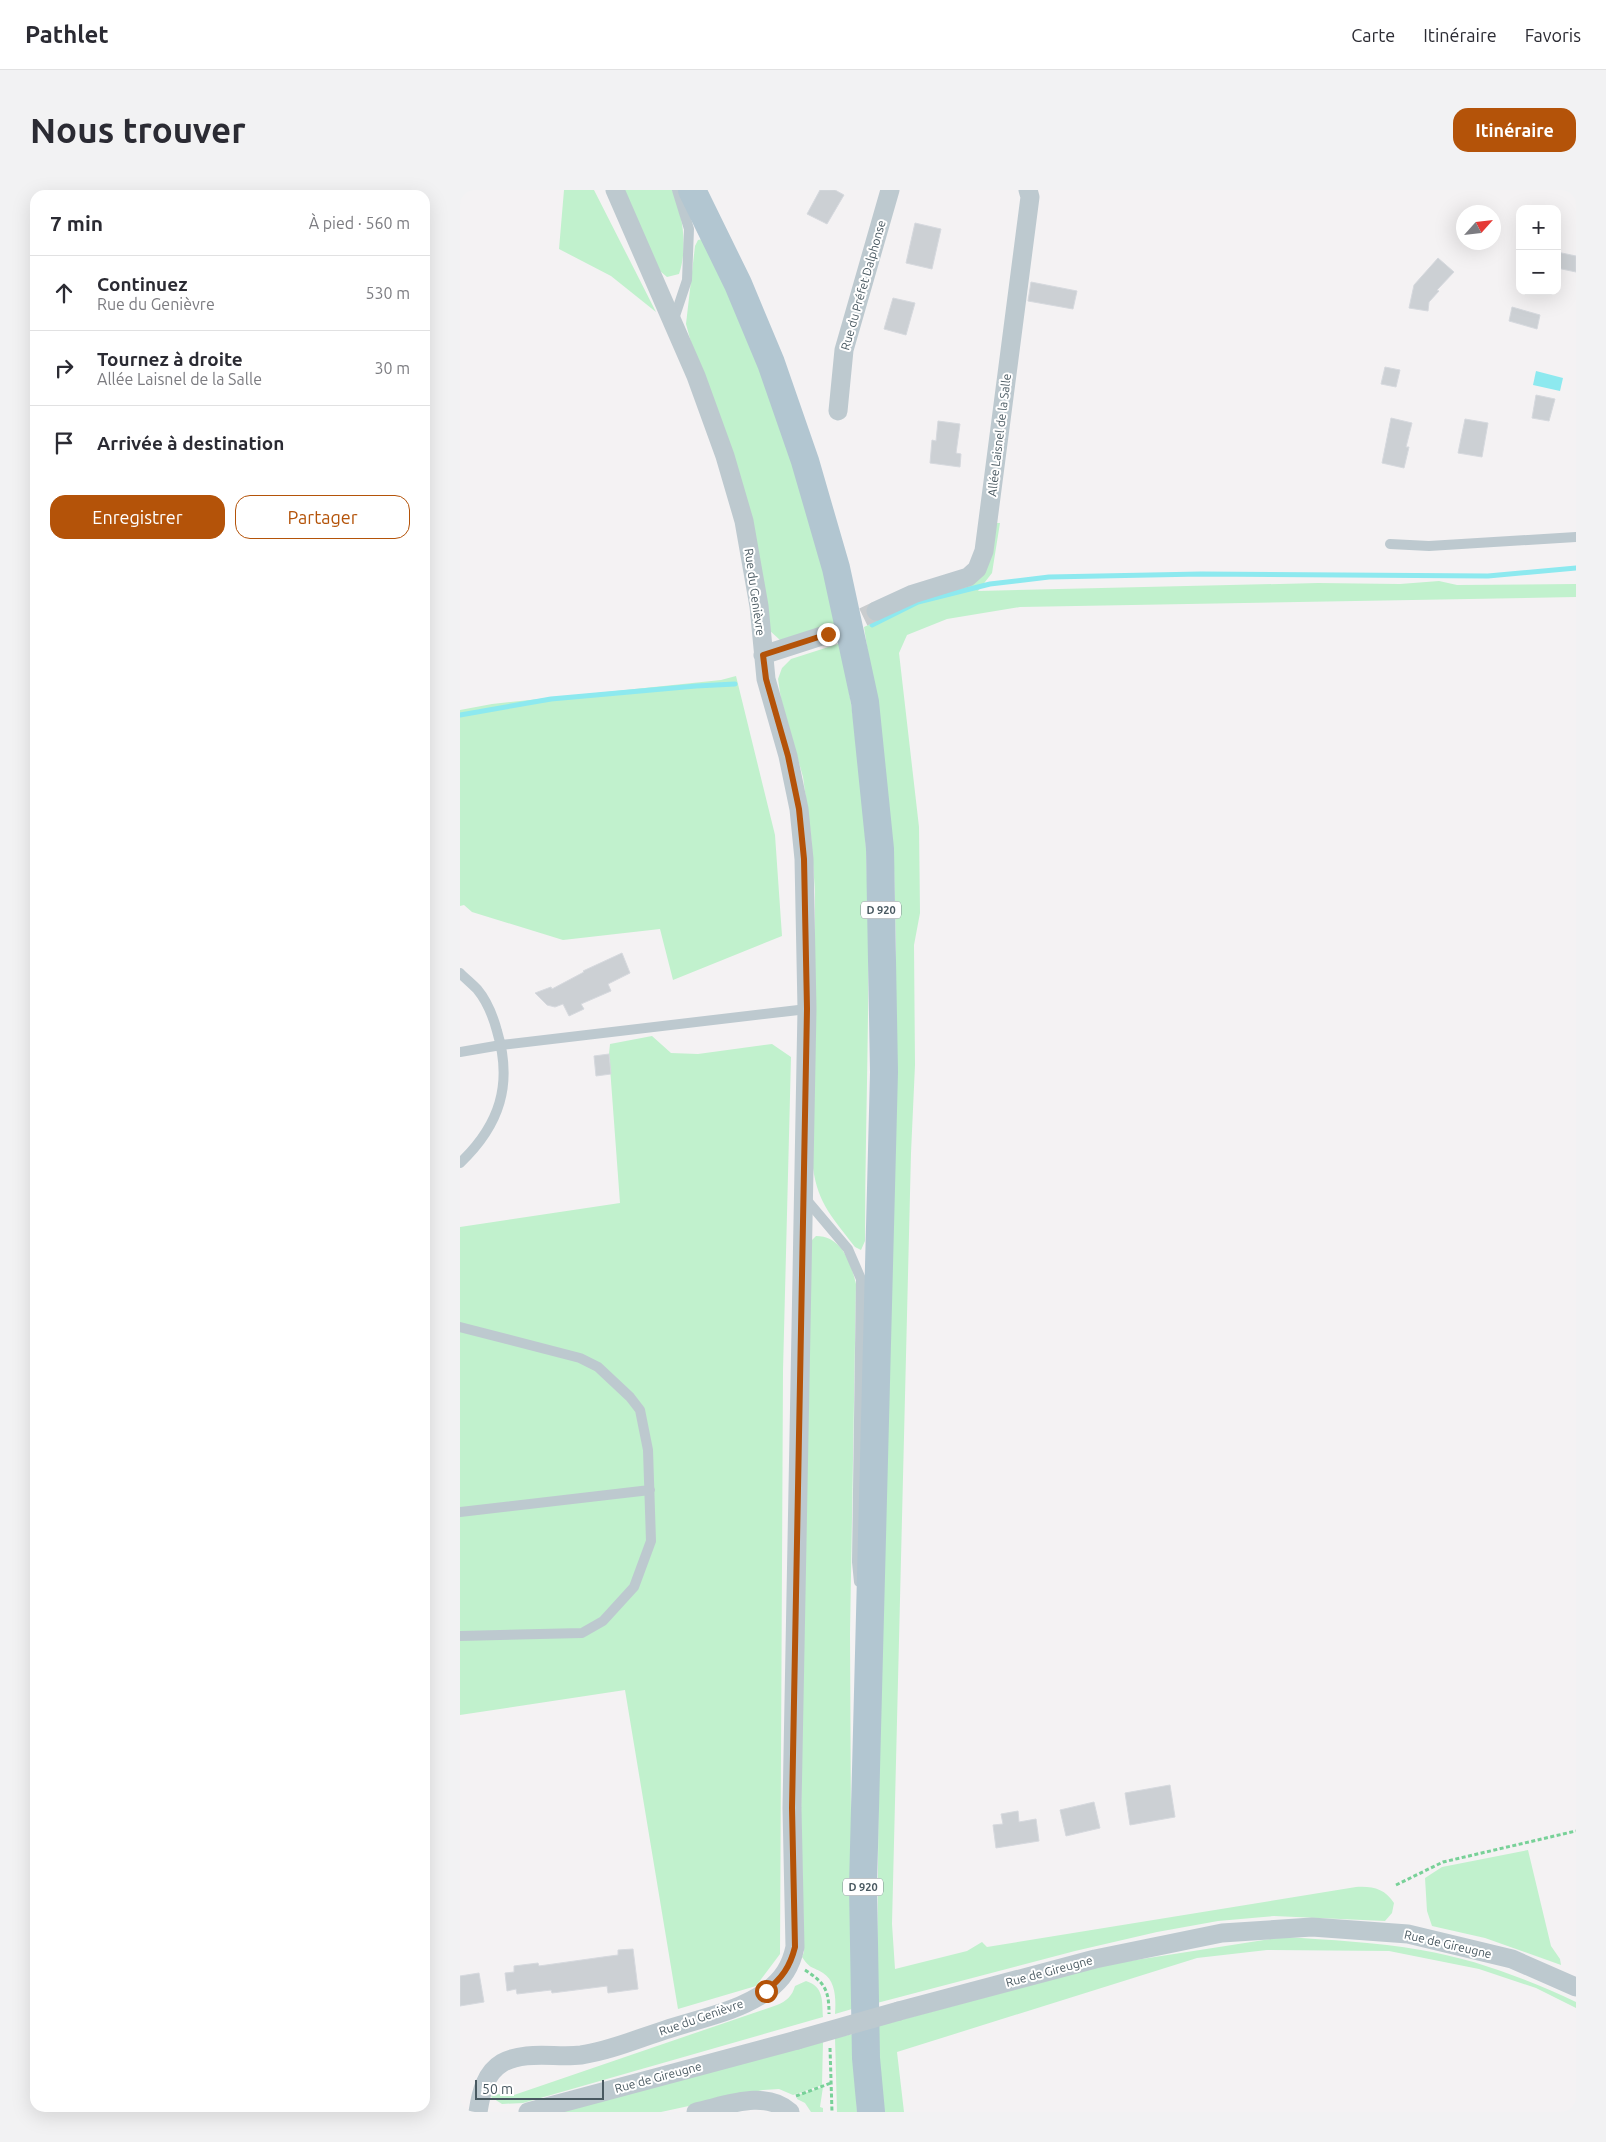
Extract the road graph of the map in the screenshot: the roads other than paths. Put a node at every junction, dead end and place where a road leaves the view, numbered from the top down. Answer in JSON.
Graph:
{"nodes":[{"id":1,"x":615,"y":190,"type":"edge"},
{"id":2,"x":677,"y":190,"type":"edge"},
{"id":3,"x":692,"y":190,"type":"edge"},
{"id":4,"x":890,"y":190,"type":"edge"},
{"id":5,"x":1028,"y":190,"type":"edge"},
{"id":6,"x":673,"y":322,"type":"junction"},
{"id":7,"x":838,"y":411,"type":"dead end"},
{"id":8,"x":1576,"y":537,"type":"edge"},
{"id":9,"x":1390,"y":544,"type":"dead end"},
{"id":10,"x":876,"y":611,"type":"tunnel mouth"},
{"id":11,"x":828,"y":634,"type":"tunnel mouth"},
{"id":12,"x":763,"y":655,"type":"junction"},
{"id":13,"x":460,"y":973,"type":"edge"},
{"id":14,"x":807,"y":1009,"type":"junction"},
{"id":15,"x":501,"y":1045,"type":"junction"},
{"id":16,"x":460,"y":1052,"type":"edge"},
{"id":17,"x":460,"y":1163,"type":"edge"},
{"id":18,"x":803,"y":1195,"type":"junction"},
{"id":19,"x":460,"y":1327,"type":"edge"},
{"id":20,"x":650,"y":1490,"type":"junction"},
{"id":21,"x":460,"y":1512,"type":"edge"},
{"id":22,"x":460,"y":1636,"type":"edge"},
{"id":23,"x":868,"y":1661,"type":"junction"},
{"id":24,"x":1576,"y":1987,"type":"edge"},
{"id":25,"x":786,"y":2109,"type":"edge"},
{"id":26,"x":478,"y":2112,"type":"edge"},
{"id":27,"x":528,"y":2112,"type":"edge"},
{"id":28,"x":696,"y":2112,"type":"edge"},
{"id":29,"x":871,"y":2112,"type":"edge"}],
"edges":[{"from":1,"to":6,"type":"street","name":"Rue du Genièvre"},
{"from":2,"to":6,"type":"lane"},
{"from":3,"to":23,"type":"main road","number":"D 920"},
{"from":4,"to":7,"type":"street","name":"Rue du Préfet Dalphonse"},
{"from":5,"to":10,"type":"street","name":"Allée Laisnel de la Salle"},
{"from":6,"to":12,"type":"street","name":"Rue du Genièvre"},
{"from":8,"to":9,"type":"lane"},
{"from":11,"to":12,"type":"street"},
{"from":12,"to":14,"type":"street","name":"Rue du Genièvre"},
{"from":13,"to":15,"type":"lane"},
{"from":14,"to":15,"type":"lane"},
{"from":14,"to":18,"type":"street","name":"Rue du Genièvre"},
{"from":15,"to":16,"type":"lane"},
{"from":15,"to":17,"type":"lane"},
{"from":18,"to":23,"type":"lane"},
{"from":18,"to":26,"type":"street","name":"Rue du Genièvre"},
{"from":19,"to":20,"type":"lane"},
{"from":20,"to":21,"type":"lane"},
{"from":20,"to":22,"type":"lane"},
{"from":23,"to":29,"type":"main road","number":"D 920"},
{"from":24,"to":27,"type":"street","name":"Rue de Gireugne","bridge":true},
{"from":25,"to":28,"type":"street"}]}
